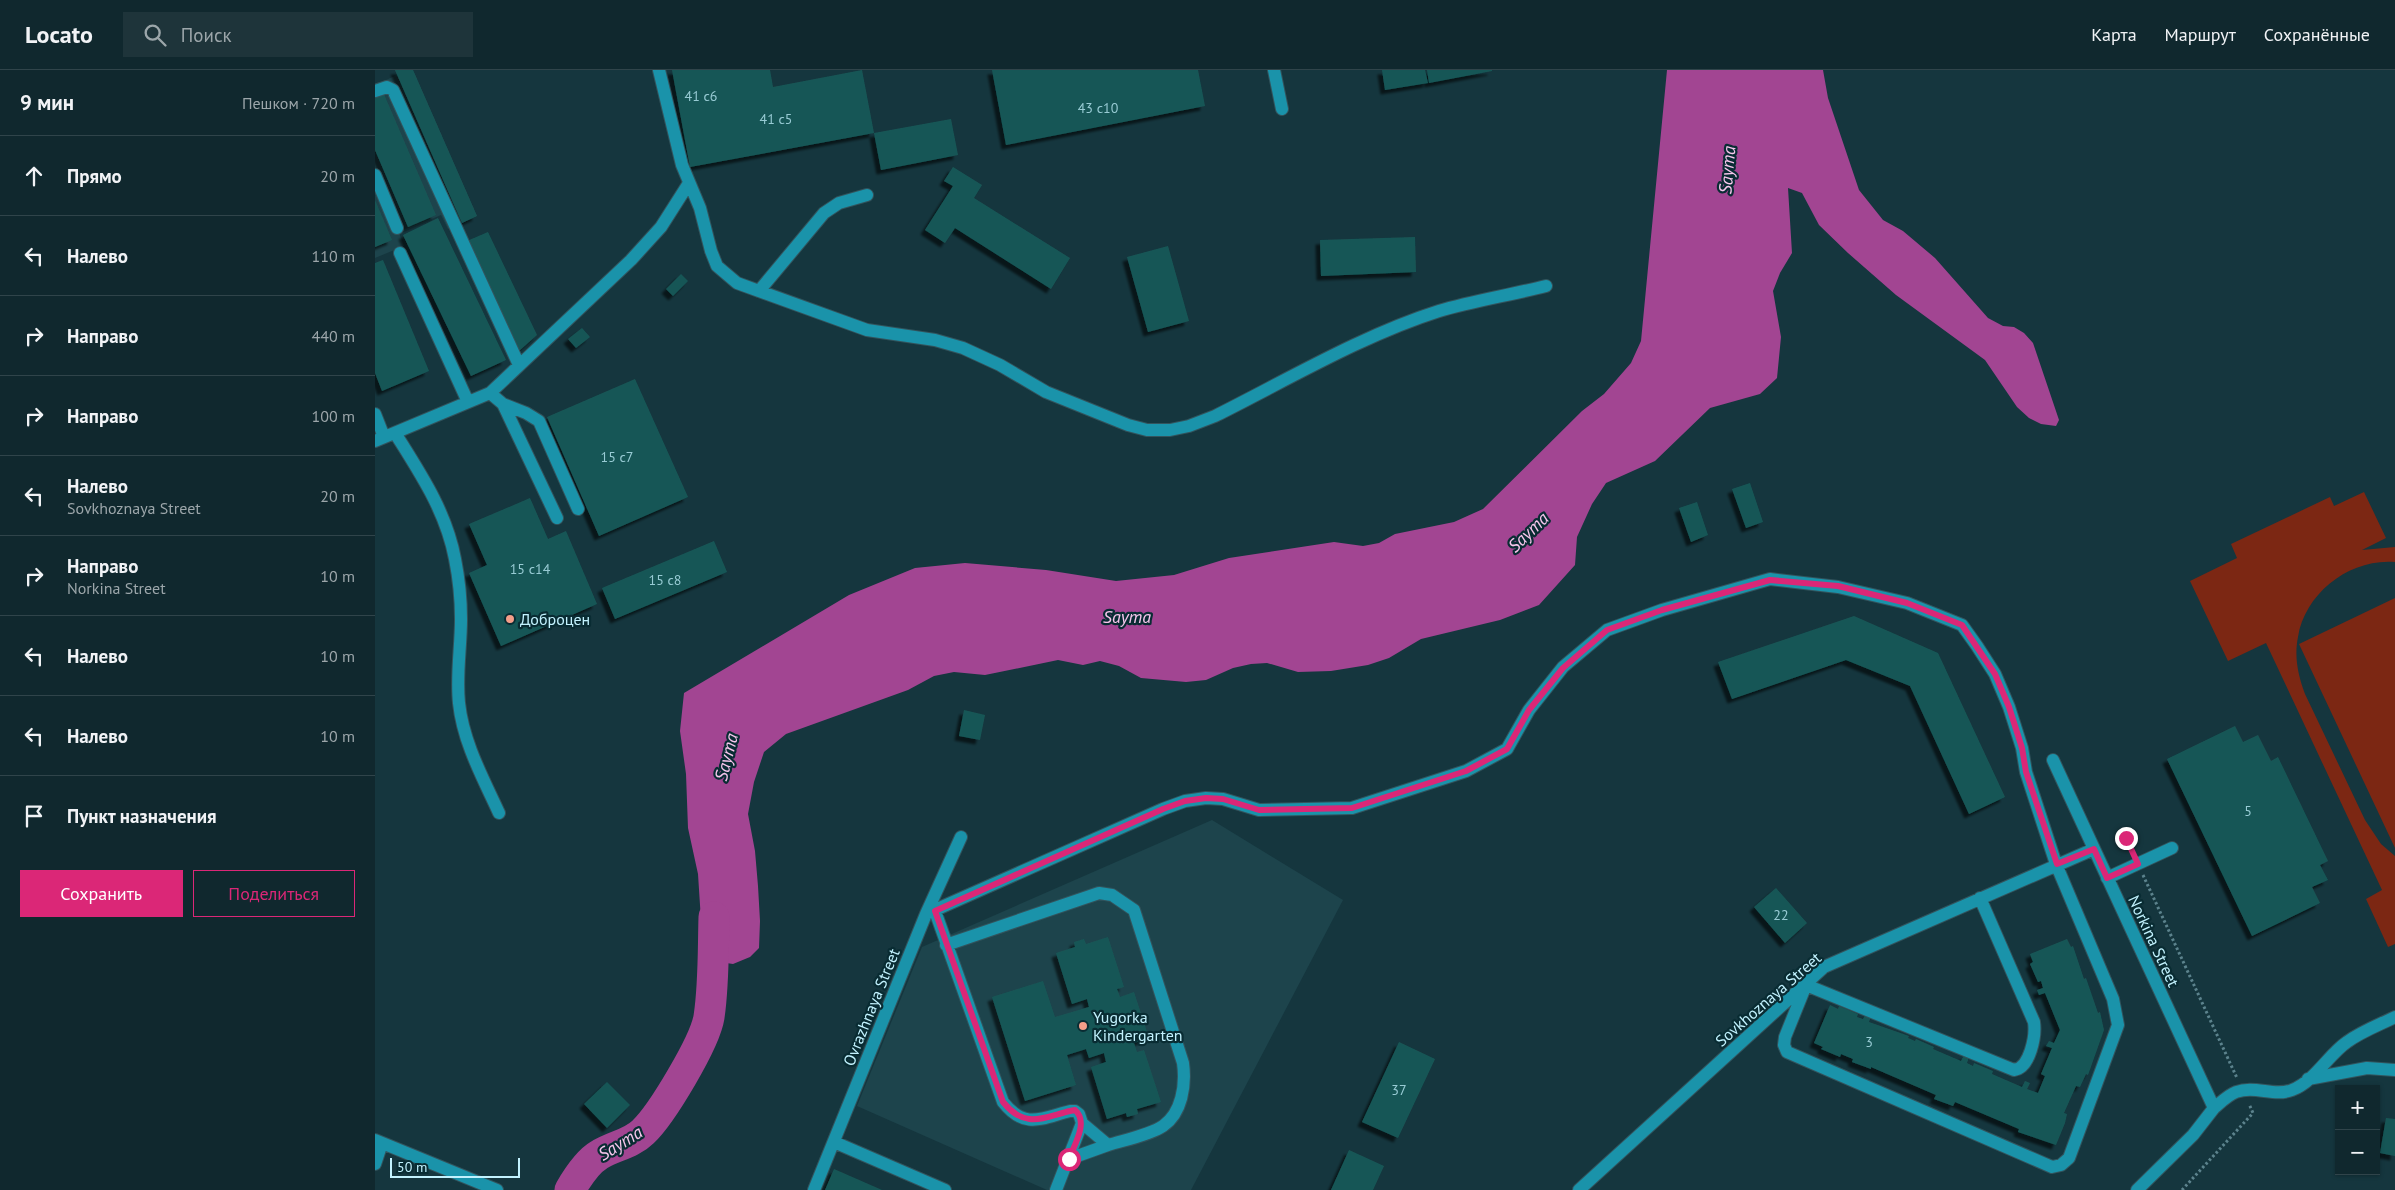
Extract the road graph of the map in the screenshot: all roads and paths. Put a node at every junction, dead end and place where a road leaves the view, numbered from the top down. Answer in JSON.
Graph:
{"nodes":[{"id":1,"x":659,"y":70,"type":"edge"},
{"id":2,"x":1274,"y":70,"type":"edge"},
{"id":3,"x":375,"y":91,"type":"edge"},
{"id":4,"x":1281,"y":109,"type":"dead end"},
{"id":5,"x":375,"y":175,"type":"edge"},
{"id":6,"x":689,"y":183,"type":"junction"},
{"id":7,"x":867,"y":195,"type":"dead end"},
{"id":8,"x":397,"y":228,"type":"dead end"},
{"id":9,"x":401,"y":253,"type":"dead end"},
{"id":10,"x":1546,"y":286,"type":"dead end"},
{"id":11,"x":759,"y":291,"type":"junction"},
{"id":12,"x":519,"y":365,"type":"junction"},
{"id":13,"x":490,"y":393,"type":"junction"},
{"id":14,"x":469,"y":402,"type":"junction"},
{"id":15,"x":503,"y":404,"type":"junction"},
{"id":16,"x":375,"y":414,"type":"edge"},
{"id":17,"x":385,"y":437,"type":"edge"},
{"id":18,"x":578,"y":508,"type":"dead end"},
{"id":19,"x":557,"y":518,"type":"dead end"},
{"id":20,"x":2053,"y":760,"type":"dead end"},
{"id":21,"x":499,"y":813,"type":"dead end"},
{"id":22,"x":961,"y":837,"type":"dead end"},
{"id":23,"x":2126,"y":838,"type":"dead end"},
{"id":24,"x":2172,"y":848,"type":"dead end"},
{"id":25,"x":2094,"y":849,"type":"junction"},
{"id":26,"x":2057,"y":864,"type":"junction"},
{"id":27,"x":2138,"y":864,"type":"junction"},
{"id":28,"x":2107,"y":878,"type":"junction"},
{"id":29,"x":1980,"y":898,"type":"junction"},
{"id":30,"x":930,"y":912,"type":"junction"},
{"id":31,"x":946,"y":945,"type":"junction"},
{"id":32,"x":1806,"y":985,"type":"junction"},
{"id":33,"x":2395,"y":1017,"type":"edge"},
{"id":34,"x":2395,"y":1070,"type":"edge"},
{"id":35,"x":2308,"y":1079,"type":"junction"},
{"id":36,"x":2242,"y":1090,"type":"junction"},
{"id":37,"x":2214,"y":1108,"type":"junction"},
{"id":38,"x":1082,"y":1123,"type":"junction"},
{"id":39,"x":379,"y":1141,"type":"edge"},
{"id":40,"x":834,"y":1142,"type":"junction"},
{"id":41,"x":1108,"y":1146,"type":"junction"},
{"id":42,"x":1069,"y":1159,"type":"junction"},
{"id":43,"x":375,"y":1164,"type":"edge"},
{"id":44,"x":494,"y":1189,"type":"edge"},
{"id":45,"x":814,"y":1190,"type":"edge"},
{"id":46,"x":945,"y":1190,"type":"edge"},
{"id":47,"x":1055,"y":1190,"type":"edge"},
{"id":48,"x":1579,"y":1190,"type":"edge"},
{"id":49,"x":2137,"y":1190,"type":"edge"},
{"id":50,"x":2182,"y":1190,"type":"edge"}],
"edges":[{"from":1,"to":6,"type":"street"},
{"from":2,"to":4,"type":"street"},
{"from":3,"to":12,"type":"street"},
{"from":5,"to":8,"type":"street"},
{"from":6,"to":11,"type":"street"},
{"from":6,"to":12,"type":"street"},
{"from":7,"to":11,"type":"street"},
{"from":9,"to":14,"type":"street"},
{"from":10,"to":11,"type":"street"},
{"from":12,"to":13,"type":"street"},
{"from":13,"to":14,"type":"street"},
{"from":13,"to":15,"type":"street"},
{"from":14,"to":17,"type":"street"},
{"from":15,"to":18,"type":"street"},
{"from":15,"to":19,"type":"street"},
{"from":16,"to":17,"type":"street"},
{"from":17,"to":21,"type":"street"},
{"from":20,"to":25,"type":"street","name":"Norkina Street"},
{"from":22,"to":30,"type":"street","name":"Ovrazhnaya Street"},
{"from":23,"to":27,"type":"path"},
{"from":24,"to":27,"type":"street"},
{"from":25,"to":26,"type":"street","name":"Sovkhoznaya Street"},
{"from":25,"to":28,"type":"street","name":"Norkina Street"},
{"from":26,"to":29,"type":"street","name":"Sovkhoznaya Street"},
{"from":26,"to":30,"type":"street"},
{"from":26,"to":32,"type":"street"},
{"from":27,"to":28,"type":"street"},
{"from":27,"to":36,"type":"path"},
{"from":28,"to":37,"type":"street","name":"Norkina Street"},
{"from":29,"to":32,"type":"street","name":"Sovkhoznaya Street"},
{"from":29,"to":32,"type":"street"},
{"from":30,"to":31,"type":"street"},
{"from":30,"to":40,"type":"street","name":"Ovrazhnaya Street"},
{"from":31,"to":38,"type":"street"},
{"from":31,"to":41,"type":"street"},
{"from":32,"to":48,"type":"street","name":"Sovkhoznaya Street"},
{"from":33,"to":35,"type":"street"},
{"from":34,"to":35,"type":"street"},
{"from":35,"to":36,"type":"street"},
{"from":36,"to":37,"type":"street"},
{"from":36,"to":50,"type":"path"},
{"from":37,"to":49,"type":"street"},
{"from":38,"to":41,"type":"street"},
{"from":38,"to":42,"type":"street"},
{"from":39,"to":43,"type":"street"},
{"from":39,"to":44,"type":"street"},
{"from":40,"to":45,"type":"street","name":"Ovrazhnaya Street"},
{"from":40,"to":46,"type":"street"},
{"from":41,"to":42,"type":"street"},
{"from":42,"to":47,"type":"street"}]}
